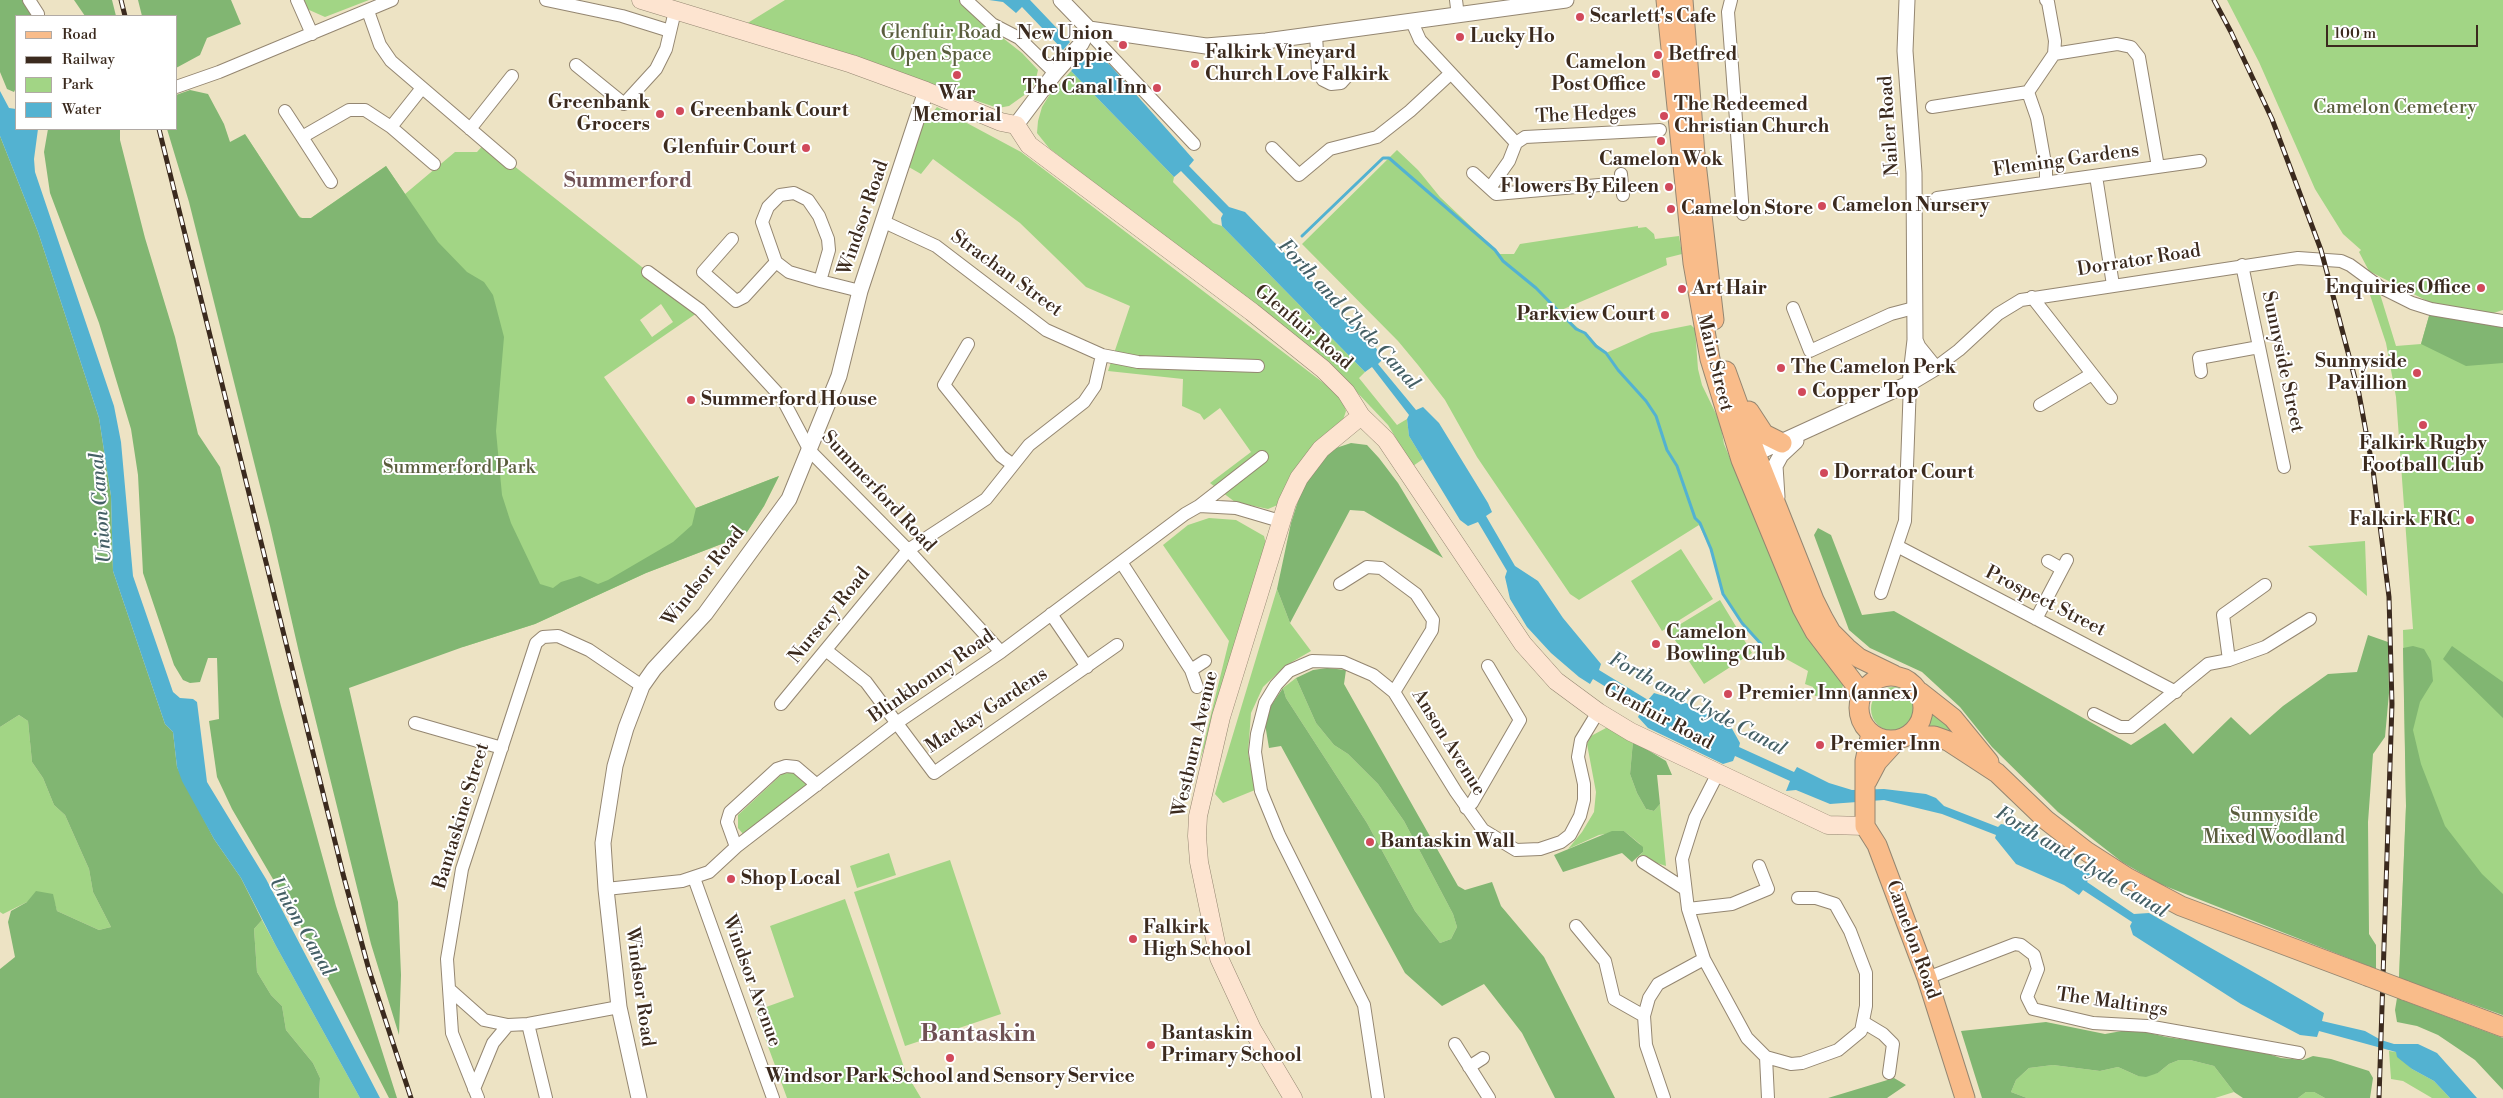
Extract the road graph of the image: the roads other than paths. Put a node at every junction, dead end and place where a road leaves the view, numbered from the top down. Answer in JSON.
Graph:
{"nodes":[{"id":1,"x":29,"y":0,"type":"edge"},
{"id":2,"x":298,"y":0,"type":"edge"},
{"id":3,"x":392,"y":0,"type":"edge"},
{"id":4,"x":546,"y":0,"type":"edge"},
{"id":5,"x":641,"y":0,"type":"edge"},
{"id":6,"x":966,"y":0,"type":"edge"},
{"id":7,"x":1061,"y":0,"type":"edge"},
{"id":8,"x":1456,"y":0,"type":"edge"},
{"id":9,"x":1566,"y":0,"type":"edge"},
{"id":10,"x":1666,"y":0,"type":"edge"},
{"id":11,"x":1683,"y":0,"type":"edge"},
{"id":12,"x":1731,"y":0,"type":"edge"},
{"id":13,"x":1907,"y":0,"type":"edge"},
{"id":14,"x":2046,"y":0,"type":"edge"},
{"id":15,"x":368,"y":10,"type":"junction"},
{"id":16,"x":675,"y":11,"type":"junction"},
{"id":17,"x":38,"y":14,"type":"dead end"},
{"id":18,"x":1458,"y":16,"type":"junction"},
{"id":19,"x":1412,"y":22,"type":"junction"},
{"id":20,"x":1089,"y":29,"type":"junction"},
{"id":21,"x":670,"y":31,"type":"junction"},
{"id":22,"x":312,"y":34,"type":"junction"},
{"id":23,"x":1316,"y":34,"type":"junction"},
{"id":24,"x":2054,"y":54,"type":"junction"},
{"id":25,"x":576,"y":66,"type":"dead end"},
{"id":26,"x":1059,"y":68,"type":"junction"},
{"id":27,"x":1350,"y":73,"type":"dead end"},
{"id":28,"x":1450,"y":74,"type":"junction"},
{"id":29,"x":512,"y":76,"type":"dead end"},
{"id":30,"x":178,"y":86,"type":"edge"},
{"id":31,"x":422,"y":88,"type":"junction"},
{"id":32,"x":926,"y":91,"type":"junction"},
{"id":33,"x":2028,"y":92,"type":"junction"},
{"id":34,"x":1932,"y":107,"type":"dead end"},
{"id":35,"x":286,"y":111,"type":"dead end"},
{"id":36,"x":1016,"y":125,"type":"junction"},
{"id":37,"x":391,"y":127,"type":"junction"},
{"id":38,"x":470,"y":129,"type":"junction"},
{"id":39,"x":1660,"y":130,"type":"dead end"},
{"id":40,"x":302,"y":137,"type":"junction"},
{"id":41,"x":1516,"y":143,"type":"junction"},
{"id":42,"x":1194,"y":144,"type":"dead end"},
{"id":43,"x":1272,"y":148,"type":"dead end"},
{"id":44,"x":2200,"y":161,"type":"dead end"},
{"id":45,"x":510,"y":163,"type":"dead end"},
{"id":46,"x":434,"y":164,"type":"dead end"},
{"id":47,"x":2158,"y":167,"type":"junction"},
{"id":48,"x":1473,"y":173,"type":"dead end"},
{"id":49,"x":2096,"y":176,"type":"junction"},
{"id":50,"x":331,"y":182,"type":"dead end"},
{"id":51,"x":2046,"y":182,"type":"junction"},
{"id":52,"x":1622,"y":184,"type":"dead end"},
{"id":53,"x":1499,"y":194,"type":"junction"},
{"id":54,"x":1937,"y":198,"type":"dead end"},
{"id":55,"x":1743,"y":214,"type":"dead end"},
{"id":56,"x":882,"y":221,"type":"junction"},
{"id":57,"x":732,"y":239,"type":"dead end"},
{"id":58,"x":776,"y":262,"type":"junction"},
{"id":59,"x":2242,"y":265,"type":"junction"},
{"id":60,"x":648,"y":272,"type":"dead end"},
{"id":61,"x":820,"y":281,"type":"junction"},
{"id":62,"x":2113,"y":286,"type":"junction"},
{"id":63,"x":860,"y":291,"type":"junction"},
{"id":64,"x":2032,"y":297,"type":"junction"},
{"id":65,"x":1793,"y":308,"type":"dead end"},
{"id":66,"x":1914,"y":308,"type":"junction"},
{"id":67,"x":2503,"y":321,"type":"edge"},
{"id":68,"x":1915,"y":340,"type":"junction"},
{"id":69,"x":968,"y":344,"type":"dead end"},
{"id":70,"x":2259,"y":346,"type":"junction"},
{"id":71,"x":1102,"y":355,"type":"junction"},
{"id":72,"x":1258,"y":366,"type":"dead end"},
{"id":73,"x":1726,"y":368,"type":"junction"},
{"id":74,"x":1935,"y":368,"type":"junction"},
{"id":75,"x":2202,"y":372,"type":"dead end"},
{"id":76,"x":2092,"y":374,"type":"junction"},
{"id":77,"x":1910,"y":383,"type":"junction"},
{"id":78,"x":2111,"y":398,"type":"dead end"},
{"id":79,"x":2040,"y":405,"type":"dead end"},
{"id":80,"x":1361,"y":416,"type":"junction"},
{"id":81,"x":1806,"y":432,"type":"junction"},
{"id":82,"x":1782,"y":443,"type":"junction"},
{"id":83,"x":810,"y":451,"type":"junction"},
{"id":84,"x":1262,"y":457,"type":"dead end"},
{"id":85,"x":1749,"y":457,"type":"junction"},
{"id":86,"x":1012,"y":464,"type":"junction"},
{"id":87,"x":2284,"y":467,"type":"dead end"},
{"id":88,"x":1198,"y":506,"type":"junction"},
{"id":89,"x":1779,"y":510,"type":"junction"},
{"id":90,"x":1280,"y":521,"type":"junction"},
{"id":91,"x":1897,"y":546,"type":"junction"},
{"id":92,"x":908,"y":550,"type":"junction"},
{"id":93,"x":2048,"y":561,"type":"dead end"},
{"id":94,"x":1120,"y":562,"type":"junction"},
{"id":95,"x":1340,"y":584,"type":"dead end"},
{"id":96,"x":2265,"y":585,"type":"dead end"},
{"id":97,"x":1881,"y":593,"type":"dead end"},
{"id":98,"x":1051,"y":614,"type":"junction"},
{"id":99,"x":2036,"y":619,"type":"junction"},
{"id":100,"x":2310,"y":619,"type":"dead end"},
{"id":101,"x":1117,"y":646,"type":"dead end"},
{"id":102,"x":826,"y":651,"type":"junction"},
{"id":103,"x":1001,"y":652,"type":"junction"},
{"id":104,"x":2229,"y":660,"type":"junction"},
{"id":105,"x":1205,"y":661,"type":"dead end"},
{"id":106,"x":1488,"y":666,"type":"dead end"},
{"id":107,"x":1086,"y":667,"type":"junction"},
{"id":108,"x":1191,"y":670,"type":"junction"},
{"id":109,"x":1894,"y":676,"type":"junction"},
{"id":110,"x":642,"y":686,"type":"junction"},
{"id":111,"x":1197,"y":687,"type":"dead end"},
{"id":112,"x":1394,"y":692,"type":"junction"},
{"id":113,"x":1920,"y":692,"type":"junction"},
{"id":114,"x":2176,"y":692,"type":"junction"},
{"id":115,"x":1860,"y":697,"type":"junction"},
{"id":116,"x":781,"y":704,"type":"dead end"},
{"id":117,"x":1598,"y":712,"type":"junction"},
{"id":118,"x":2094,"y":714,"type":"dead end"},
{"id":119,"x":898,"y":722,"type":"junction"},
{"id":120,"x":415,"y":723,"type":"dead end"},
{"id":121,"x":1870,"y":733,"type":"junction"},
{"id":122,"x":1903,"y":737,"type":"junction"},
{"id":123,"x":502,"y":748,"type":"junction"},
{"id":124,"x":1718,"y":773,"type":"junction"},
{"id":125,"x":1997,"y":773,"type":"junction"},
{"id":126,"x":1865,"y":784,"type":"junction"},
{"id":127,"x":817,"y":785,"type":"junction"},
{"id":128,"x":1466,"y":808,"type":"junction"},
{"id":129,"x":1864,"y":826,"type":"junction"},
{"id":130,"x":736,"y":847,"type":"junction"},
{"id":131,"x":1643,"y":862,"type":"dead end"},
{"id":132,"x":1759,"y":866,"type":"dead end"},
{"id":133,"x":694,"y":878,"type":"junction"},
{"id":134,"x":606,"y":889,"type":"junction"},
{"id":135,"x":1685,"y":889,"type":"junction"},
{"id":136,"x":1798,"y":898,"type":"dead end"},
{"id":137,"x":1688,"y":909,"type":"junction"},
{"id":138,"x":1576,"y":926,"type":"dead end"},
{"id":139,"x":1704,"y":959,"type":"junction"},
{"id":140,"x":1927,"y":978,"type":"junction"},
{"id":141,"x":449,"y":990,"type":"junction"},
{"id":142,"x":619,"y":1007,"type":"junction"},
{"id":143,"x":1644,"y":1016,"type":"junction"},
{"id":144,"x":1862,"y":1022,"type":"junction"},
{"id":145,"x":528,"y":1024,"type":"junction"},
{"id":146,"x":508,"y":1025,"type":"junction"},
{"id":147,"x":2503,"y":1027,"type":"edge"},
{"id":148,"x":1455,"y":1044,"type":"dead end"},
{"id":149,"x":2299,"y":1053,"type":"dead end"},
{"id":150,"x":1766,"y":1057,"type":"junction"},
{"id":151,"x":1483,"y":1058,"type":"dead end"},
{"id":152,"x":1470,"y":1067,"type":"junction"},
{"id":153,"x":1889,"y":1072,"type":"dead end"},
{"id":154,"x":476,"y":1094,"type":"edge"},
{"id":155,"x":546,"y":1098,"type":"edge"},
{"id":156,"x":639,"y":1098,"type":"edge"},
{"id":157,"x":773,"y":1098,"type":"edge"},
{"id":158,"x":1293,"y":1098,"type":"edge"},
{"id":159,"x":1378,"y":1098,"type":"edge"},
{"id":160,"x":1489,"y":1098,"type":"edge"},
{"id":161,"x":1664,"y":1098,"type":"edge"},
{"id":162,"x":1768,"y":1098,"type":"edge"},
{"id":163,"x":1965,"y":1098,"type":"edge"}],
"edges":[{"from":1,"to":17,"type":"street"},
{"from":2,"to":22,"type":"street"},
{"from":3,"to":15,"type":"street"},
{"from":4,"to":21,"type":"street"},
{"from":5,"to":16,"type":"main road"},
{"from":6,"to":26,"type":"street"},
{"from":7,"to":20,"type":"street"},
{"from":8,"to":18,"type":"street"},
{"from":9,"to":18,"type":"street"},
{"from":10,"to":85,"type":"main road","name":"Main Street"},
{"from":11,"to":73,"type":"main road","name":"Main Street"},
{"from":12,"to":55,"type":"street"},
{"from":13,"to":66,"type":"street","name":"Nailer Road"},
{"from":14,"to":24,"type":"street"},
{"from":15,"to":22,"type":"street"},
{"from":15,"to":31,"type":"street"},
{"from":16,"to":21,"type":"street"},
{"from":16,"to":32,"type":"main road"},
{"from":18,"to":19,"type":"street"},
{"from":19,"to":23,"type":"street"},
{"from":19,"to":28,"type":"street"},
{"from":20,"to":23,"type":"street"},
{"from":20,"to":26,"type":"street"},
{"from":20,"to":42,"type":"street"},
{"from":21,"to":25,"type":"street"},
{"from":22,"to":30,"type":"street"},
{"from":23,"to":27,"type":"street"},
{"from":24,"to":33,"type":"street"},
{"from":24,"to":47,"type":"street"},
{"from":26,"to":36,"type":"street"},
{"from":28,"to":41,"type":"street"},
{"from":28,"to":43,"type":"street"},
{"from":29,"to":38,"type":"street"},
{"from":31,"to":37,"type":"street"},
{"from":31,"to":38,"type":"street"},
{"from":32,"to":36,"type":"main road"},
{"from":32,"to":56,"type":"street","name":"Windsor Road"},
{"from":33,"to":34,"type":"street"},
{"from":33,"to":51,"type":"street"},
{"from":35,"to":40,"type":"street"},
{"from":36,"to":80,"type":"main road","name":"Glenfuir Road"},
{"from":37,"to":40,"type":"street"},
{"from":37,"to":46,"type":"street"},
{"from":38,"to":45,"type":"street"},
{"from":39,"to":41,"type":"street","name":"The Hedges"},
{"from":40,"to":50,"type":"street"},
{"from":41,"to":53,"type":"street"},
{"from":44,"to":47,"type":"street","name":"Fleming Gardens"},
{"from":47,"to":49,"type":"street","name":"Fleming Gardens"},
{"from":48,"to":53,"type":"street"},
{"from":49,"to":51,"type":"street","name":"Fleming Gardens"},
{"from":49,"to":62,"type":"street"},
{"from":51,"to":54,"type":"street","name":"Fleming Gardens"},
{"from":52,"to":53,"type":"street"},
{"from":56,"to":63,"type":"street","name":"Windsor Road"},
{"from":56,"to":71,"type":"street","name":"Strachan Street"},
{"from":57,"to":58,"type":"street"},
{"from":58,"to":61,"type":"street"},
{"from":58,"to":61,"type":"street"},
{"from":59,"to":62,"type":"street","name":"Dorrator Road"},
{"from":59,"to":67,"type":"street","name":"Dorrator Road"},
{"from":59,"to":70,"type":"street","name":"Sunnyside Street"},
{"from":60,"to":83,"type":"street","name":"Summerford Road"},
{"from":61,"to":63,"type":"street"},
{"from":62,"to":64,"type":"street","name":"Dorrator Road"},
{"from":63,"to":83,"type":"street","name":"Windsor Road"},
{"from":64,"to":74,"type":"street","name":"Dorrator Road"},
{"from":64,"to":76,"type":"street"},
{"from":65,"to":66,"type":"street"},
{"from":66,"to":68,"type":"street","name":"Nailer Road"},
{"from":68,"to":74,"type":"street"},
{"from":68,"to":77,"type":"street","name":"Nailer Road"},
{"from":69,"to":86,"type":"street"},
{"from":70,"to":75,"type":"street"},
{"from":70,"to":87,"type":"street","name":"Sunnyside Street"},
{"from":71,"to":72,"type":"street","name":"Strachan Street"},
{"from":71,"to":86,"type":"street","name":"Nursery Road"},
{"from":73,"to":82,"type":"main road"},
{"from":73,"to":85,"type":"main road","name":"Main Street"},
{"from":74,"to":77,"type":"street","name":"Dorrator Road"},
{"from":76,"to":78,"type":"street"},
{"from":76,"to":79,"type":"street"},
{"from":77,"to":81,"type":"street","name":"Dorrator Road"},
{"from":77,"to":91,"type":"street"},
{"from":80,"to":90,"type":"main road","name":"Westburn Avenue"},
{"from":80,"to":117,"type":"main road","name":"Glenfuir Road"},
{"from":81,"to":82,"type":"street","name":"Dorrator Road"},
{"from":81,"to":89,"type":"street","name":"Dorrator Road"},
{"from":82,"to":85,"type":"street","name":"Dorrator Road"},
{"from":83,"to":92,"type":"street","name":"Summerford Road"},
{"from":83,"to":110,"type":"street","name":"Windsor Road"},
{"from":84,"to":88,"type":"street","name":"Blinkbonny Road"},
{"from":85,"to":89,"type":"main road","name":"Main Street"},
{"from":85,"to":115,"type":"main road","name":"Main Street"},
{"from":86,"to":92,"type":"street","name":"Nursery Road"},
{"from":88,"to":90,"type":"street"},
{"from":88,"to":94,"type":"street","name":"Blinkbonny Road"},
{"from":89,"to":109,"type":"main road","name":"Main Street"},
{"from":90,"to":158,"type":"main road","name":"Westburn Avenue"},
{"from":91,"to":97,"type":"street"},
{"from":91,"to":99,"type":"street","name":"Prospect Street"},
{"from":92,"to":102,"type":"street","name":"Nursery Road"},
{"from":92,"to":103,"type":"street","name":"Summerford Road"},
{"from":93,"to":99,"type":"street"},
{"from":94,"to":98,"type":"street","name":"Blinkbonny Road"},
{"from":94,"to":108,"type":"street"},
{"from":95,"to":112,"type":"street"},
{"from":96,"to":104,"type":"street"},
{"from":98,"to":103,"type":"street","name":"Blinkbonny Road"},
{"from":98,"to":107,"type":"street"},
{"from":99,"to":114,"type":"street","name":"Prospect Street"},
{"from":100,"to":104,"type":"street"},
{"from":101,"to":107,"type":"street","name":"Mackay Gardens"},
{"from":102,"to":116,"type":"street","name":"Nursery Road"},
{"from":102,"to":119,"type":"street"},
{"from":103,"to":119,"type":"street","name":"Blinkbonny Road"},
{"from":104,"to":114,"type":"street"},
{"from":105,"to":108,"type":"street"},
{"from":106,"to":128,"type":"street"},
{"from":107,"to":119,"type":"street","name":"Mackay Gardens"},
{"from":108,"to":111,"type":"street"},
{"from":109,"to":113,"type":"main road"},
{"from":109,"to":115,"type":"main road"},
{"from":110,"to":123,"type":"street","name":"Bantaskine Street"},
{"from":110,"to":134,"type":"street","name":"Windsor Road"},
{"from":112,"to":128,"type":"street","name":"Anson Avenue"},
{"from":112,"to":159,"type":"street","name":"Anson Avenue"},
{"from":113,"to":122,"type":"main road"},
{"from":113,"to":125,"type":"main road"},
{"from":114,"to":118,"type":"street"},
{"from":115,"to":121,"type":"main road"},
{"from":117,"to":124,"type":"main road","name":"Glenfuir Road"},
{"from":117,"to":128,"type":"street","name":"Anson Avenue"},
{"from":119,"to":127,"type":"street","name":"Blinkbonny Road"},
{"from":120,"to":123,"type":"street"},
{"from":121,"to":122,"type":"main road"},
{"from":121,"to":126,"type":"main road"},
{"from":122,"to":125,"type":"main road"},
{"from":122,"to":126,"type":"main road"},
{"from":123,"to":141,"type":"street","name":"Bantaskine Street"},
{"from":124,"to":129,"type":"main road","name":"Glenfuir Road"},
{"from":124,"to":135,"type":"street"},
{"from":125,"to":147,"type":"main road","bridge":true},
{"from":126,"to":129,"type":"main road"},
{"from":127,"to":130,"type":"street","name":"Blinkbonny Road"},
{"from":127,"to":130,"type":"street"},
{"from":129,"to":140,"type":"main road","name":"Camelon Road"},
{"from":130,"to":133,"type":"street","name":"Blinkbonny Road"},
{"from":131,"to":135,"type":"street"},
{"from":132,"to":137,"type":"street"},
{"from":133,"to":134,"type":"street","name":"Blinkbonny Road"},
{"from":133,"to":157,"type":"street","name":"Windsor Avenue"},
{"from":134,"to":142,"type":"street","name":"Windsor Road"},
{"from":135,"to":137,"type":"street"},
{"from":136,"to":144,"type":"street"},
{"from":137,"to":139,"type":"street"},
{"from":138,"to":143,"type":"street"},
{"from":139,"to":143,"type":"street"},
{"from":139,"to":150,"type":"street"},
{"from":140,"to":149,"type":"street","name":"The Maltings"},
{"from":140,"to":163,"type":"main road","name":"Camelon Road"},
{"from":141,"to":146,"type":"street"},
{"from":141,"to":154,"type":"street","name":"Bantaskine Street"},
{"from":142,"to":145,"type":"street"},
{"from":142,"to":156,"type":"street","name":"Windsor Road"},
{"from":143,"to":161,"type":"street"},
{"from":144,"to":150,"type":"street"},
{"from":144,"to":153,"type":"street"},
{"from":145,"to":146,"type":"street"},
{"from":145,"to":155,"type":"street"},
{"from":146,"to":154,"type":"street"},
{"from":148,"to":152,"type":"street"},
{"from":150,"to":162,"type":"street"},
{"from":151,"to":152,"type":"street"},
{"from":152,"to":160,"type":"street"}]}
